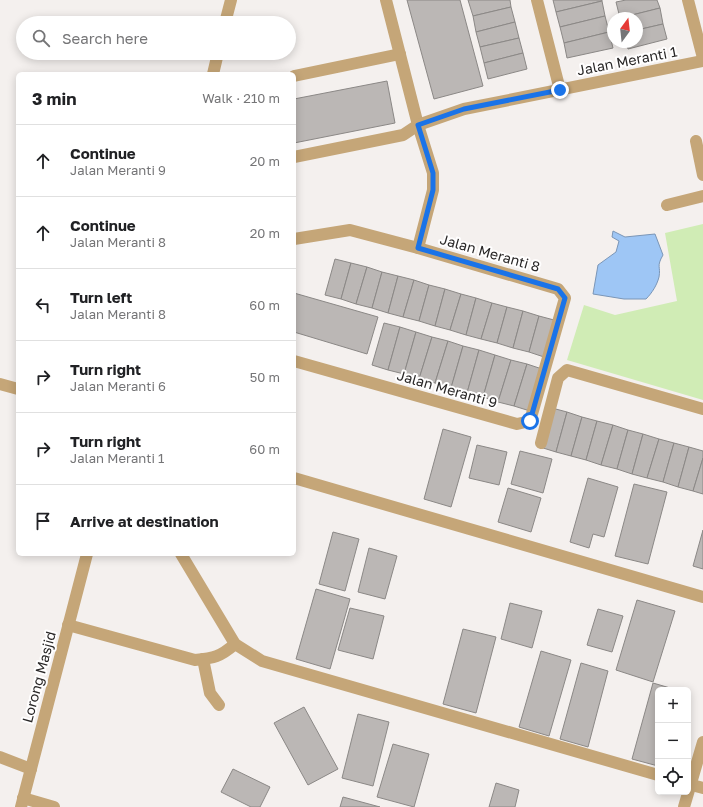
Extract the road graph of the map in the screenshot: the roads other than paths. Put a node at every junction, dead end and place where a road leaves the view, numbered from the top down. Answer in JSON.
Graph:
{"nodes":[{"id":1,"x":231,"y":0,"type":"edge"},
{"id":2,"x":386,"y":0,"type":"edge"},
{"id":3,"x":537,"y":0,"type":"edge"},
{"id":4,"x":688,"y":0,"type":"edge"},
{"id":5,"x":228,"y":16,"type":"edge"},
{"id":6,"x":400,"y":54,"type":"junction"},
{"id":7,"x":703,"y":58,"type":"edge"},
{"id":8,"x":216,"y":60,"type":"edge"},
{"id":9,"x":703,"y":61,"type":"edge"},
{"id":10,"x":213,"y":72,"type":"edge"},
{"id":11,"x":296,"y":76,"type":"edge"},
{"id":12,"x":560,"y":90,"type":"junction"},
{"id":13,"x":418,"y":125,"type":"junction"},
{"id":14,"x":696,"y":141,"type":"dead end"},
{"id":15,"x":296,"y":157,"type":"edge"},
{"id":16,"x":703,"y":175,"type":"edge"},
{"id":17,"x":703,"y":196,"type":"edge"},
{"id":18,"x":667,"y":205,"type":"dead end"},
{"id":19,"x":296,"y":239,"type":"edge"},
{"id":20,"x":418,"y":248,"type":"junction"},
{"id":21,"x":547,"y":359,"type":"joint"},
{"id":22,"x":296,"y":362,"type":"edge"},
{"id":23,"x":0,"y":384,"type":"edge"},
{"id":24,"x":16,"y":388,"type":"edge"},
{"id":25,"x":703,"y":409,"type":"edge"},
{"id":26,"x":541,"y":443,"type":"dead end"},
{"id":27,"x":296,"y":479,"type":"edge"},
{"id":28,"x":86,"y":556,"type":"edge"},
{"id":29,"x":182,"y":556,"type":"edge"},
{"id":30,"x":703,"y":597,"type":"edge"},
{"id":31,"x":68,"y":625,"type":"junction"},
{"id":32,"x":235,"y":644,"type":"junction"},
{"id":33,"x":214,"y":657,"type":"junction"},
{"id":34,"x":219,"y":705,"type":"dead end"},
{"id":35,"x":703,"y":742,"type":"edge"},
{"id":36,"x":0,"y":756,"type":"edge"},
{"id":37,"x":31,"y":769,"type":"junction"},
{"id":38,"x":655,"y":774,"type":"edge"},
{"id":39,"x":691,"y":778,"type":"edge"},
{"id":40,"x":691,"y":785,"type":"edge"},
{"id":41,"x":703,"y":788,"type":"edge"},
{"id":42,"x":687,"y":795,"type":"edge"},
{"id":43,"x":22,"y":803,"type":"edge"},
{"id":44,"x":54,"y":807,"type":"edge"},
{"id":45,"x":684,"y":807,"type":"edge"}],
"edges":[{"from":1,"to":5,"type":"street"},
{"from":2,"to":6,"type":"street"},
{"from":3,"to":12,"type":"street"},
{"from":4,"to":7,"type":"street"},
{"from":6,"to":11,"type":"street"},
{"from":6,"to":13,"type":"street"},
{"from":8,"to":10,"type":"street"},
{"from":9,"to":12,"type":"street","name":"Jalan Meranti 1"},
{"from":12,"to":13,"type":"street","name":"Jalan Meranti 1"},
{"from":13,"to":15,"type":"street","name":"Jalan Meranti 1"},
{"from":13,"to":20,"type":"street"},
{"from":14,"to":16,"type":"street"},
{"from":17,"to":18,"type":"street"},
{"from":19,"to":20,"type":"street","name":"Jalan Meranti 8"},
{"from":20,"to":21,"type":"street","name":"Jalan Meranti 8"},
{"from":21,"to":22,"type":"street","name":"Jalan Meranti 9"},
{"from":23,"to":24,"type":"street"},
{"from":25,"to":26,"type":"street"},
{"from":27,"to":30,"type":"street"},
{"from":28,"to":31,"type":"street","name":"Lorong Masjid"},
{"from":29,"to":32,"type":"street"},
{"from":31,"to":33,"type":"street"},
{"from":31,"to":37,"type":"street","name":"Lorong Masjid"},
{"from":32,"to":33,"type":"street"},
{"from":32,"to":38,"type":"street"},
{"from":33,"to":34,"type":"street"},
{"from":35,"to":39,"type":"street"},
{"from":36,"to":37,"type":"street"},
{"from":37,"to":43,"type":"street","name":"Lorong Masjid"},
{"from":40,"to":41,"type":"street"},
{"from":42,"to":45,"type":"street"},
{"from":43,"to":44,"type":"street"}]}
